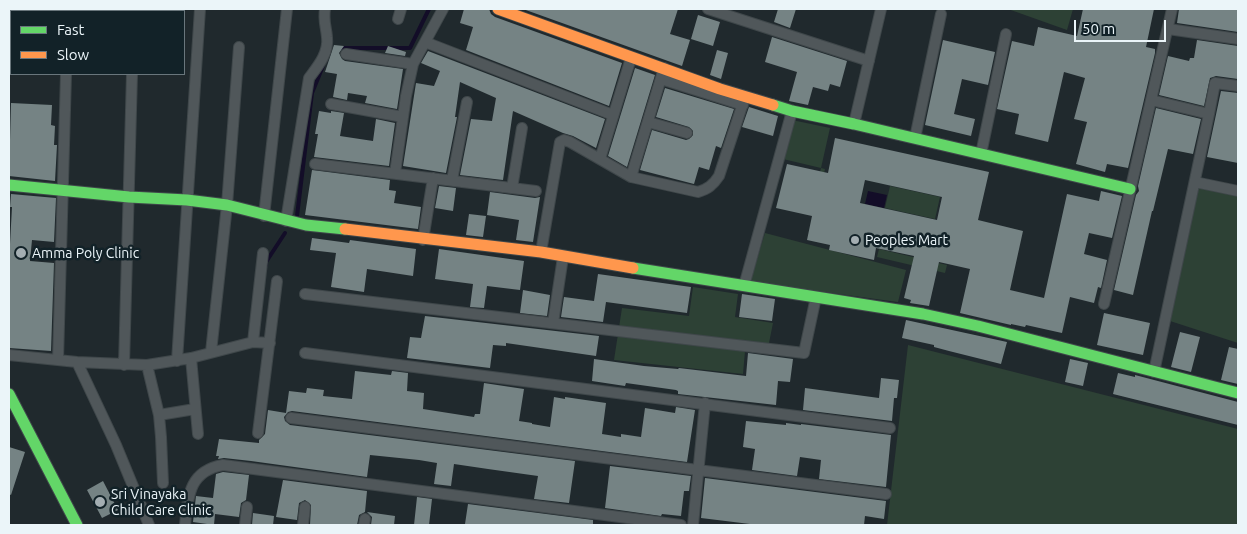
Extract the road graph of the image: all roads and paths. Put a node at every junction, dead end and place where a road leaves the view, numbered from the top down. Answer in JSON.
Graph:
{"nodes":[{"id":1,"x":200,"y":9,"type":"edge"},
{"id":2,"x":288,"y":9,"type":"edge"},
{"id":3,"x":326,"y":9,"type":"edge"},
{"id":4,"x":443,"y":9,"type":"edge"},
{"id":5,"x":498,"y":9,"type":"edge"},
{"id":6,"x":708,"y":9,"type":"edge"},
{"id":7,"x":881,"y":9,"type":"edge"},
{"id":8,"x":1172,"y":9,"type":"edge"},
{"id":9,"x":940,"y":14,"type":"dead end"},
{"id":10,"x":1168,"y":29,"type":"junction"},
{"id":11,"x":1006,"y":34,"type":"dead end"},
{"id":12,"x":1238,"y":39,"type":"edge"},
{"id":13,"x":425,"y":42,"type":"junction"},
{"id":14,"x":239,"y":47,"type":"dead end"},
{"id":15,"x":346,"y":54,"type":"dead end"},
{"id":16,"x":631,"y":58,"type":"junction"},
{"id":17,"x":869,"y":61,"type":"junction"},
{"id":18,"x":413,"y":64,"type":"junction"},
{"id":19,"x":662,"y":74,"type":"junction"},
{"id":20,"x":66,"y":75,"type":"edge"},
{"id":21,"x":132,"y":75,"type":"edge"},
{"id":22,"x":1238,"y":86,"type":"edge"},
{"id":23,"x":1151,"y":100,"type":"junction"},
{"id":24,"x":744,"y":101,"type":"junction"},
{"id":25,"x":467,"y":102,"type":"dead end"},
{"id":26,"x":331,"y":104,"type":"dead end"},
{"id":27,"x":792,"y":111,"type":"junction"},
{"id":28,"x":1209,"y":114,"type":"junction"},
{"id":29,"x":613,"y":115,"type":"junction"},
{"id":30,"x":403,"y":117,"type":"junction"},
{"id":31,"x":648,"y":122,"type":"junction"},
{"id":32,"x":854,"y":124,"type":"junction"},
{"id":33,"x":522,"y":128,"type":"dead end"},
{"id":34,"x":687,"y":132,"type":"dead end"},
{"id":35,"x":915,"y":138,"type":"junction"},
{"id":36,"x":981,"y":154,"type":"junction"},
{"id":37,"x":600,"y":160,"type":"junction"},
{"id":38,"x":315,"y":164,"type":"dead end"},
{"id":39,"x":394,"y":174,"type":"junction"},
{"id":40,"x":631,"y":177,"type":"junction"},
{"id":41,"x":433,"y":178,"type":"junction"},
{"id":42,"x":452,"y":180,"type":"junction"},
{"id":43,"x":1194,"y":182,"type":"junction"},
{"id":44,"x":9,"y":185,"type":"edge"},
{"id":45,"x":512,"y":188,"type":"junction"},
{"id":46,"x":1130,"y":189,"type":"junction"},
{"id":47,"x":64,"y":190,"type":"junction"},
{"id":48,"x":536,"y":190,"type":"dead end"},
{"id":49,"x":1238,"y":191,"type":"edge"},
{"id":50,"x":129,"y":197,"type":"junction"},
{"id":51,"x":187,"y":200,"type":"junction"},
{"id":52,"x":227,"y":206,"type":"junction"},
{"id":53,"x":264,"y":216,"type":"junction"},
{"id":54,"x":286,"y":221,"type":"junction"},
{"id":55,"x":423,"y":240,"type":"junction"},
{"id":56,"x":541,"y":252,"type":"junction"},
{"id":57,"x":263,"y":253,"type":"dead end"},
{"id":58,"x":563,"y":257,"type":"junction"},
{"id":59,"x":277,"y":281,"type":"dead end"},
{"id":60,"x":744,"y":286,"type":"junction"},
{"id":61,"x":305,"y":294,"type":"dead end"},
{"id":62,"x":816,"y":297,"type":"junction"},
{"id":63,"x":1104,"y":304,"type":"dead end"},
{"id":64,"x":553,"y":323,"type":"junction"},
{"id":65,"x":253,"y":342,"type":"junction"},
{"id":66,"x":270,"y":343,"type":"junction"},
{"id":67,"x":211,"y":352,"type":"junction"},
{"id":68,"x":304,"y":353,"type":"dead end"},
{"id":69,"x":9,"y":354,"type":"edge"},
{"id":70,"x":191,"y":358,"type":"junction"},
{"id":71,"x":58,"y":360,"type":"junction"},
{"id":72,"x":178,"y":361,"type":"junction"},
{"id":73,"x":77,"y":362,"type":"junction"},
{"id":74,"x":124,"y":365,"type":"junction"},
{"id":75,"x":147,"y":365,"type":"junction"},
{"id":76,"x":1154,"y":372,"type":"junction"},
{"id":77,"x":1238,"y":393,"type":"edge"},
{"id":78,"x":9,"y":394,"type":"edge"},
{"id":79,"x":705,"y":403,"type":"junction"},
{"id":80,"x":195,"y":408,"type":"junction"},
{"id":81,"x":158,"y":415,"type":"junction"},
{"id":82,"x":291,"y":418,"type":"dead end"},
{"id":83,"x":890,"y":428,"type":"dead end"},
{"id":84,"x":198,"y":434,"type":"dead end"},
{"id":85,"x":258,"y":434,"type":"dead end"},
{"id":86,"x":698,"y":470,"type":"junction"},
{"id":87,"x":163,"y":483,"type":"dead end"},
{"id":88,"x":886,"y":494,"type":"dead end"},
{"id":89,"x":247,"y":507,"type":"dead end"},
{"id":90,"x":305,"y":507,"type":"dead end"},
{"id":91,"x":77,"y":525,"type":"edge"},
{"id":92,"x":149,"y":525,"type":"edge"},
{"id":93,"x":186,"y":525,"type":"edge"},
{"id":94,"x":245,"y":525,"type":"edge"},
{"id":95,"x":303,"y":525,"type":"edge"},
{"id":96,"x":681,"y":525,"type":"edge"},
{"id":97,"x":693,"y":525,"type":"edge"}],
"edges":[{"from":1,"to":51,"type":"street"},
{"from":2,"to":53,"type":"street"},
{"from":3,"to":54,"type":"street"},
{"from":4,"to":13,"type":"street"},
{"from":5,"to":16,"type":"street"},
{"from":6,"to":17,"type":"street"},
{"from":7,"to":17,"type":"street"},
{"from":8,"to":10,"type":"street"},
{"from":9,"to":35,"type":"street"},
{"from":10,"to":12,"type":"street"},
{"from":10,"to":23,"type":"street"},
{"from":11,"to":36,"type":"street"},
{"from":13,"to":18,"type":"street"},
{"from":13,"to":29,"type":"street"},
{"from":14,"to":52,"type":"street"},
{"from":15,"to":18,"type":"street"},
{"from":16,"to":19,"type":"street"},
{"from":16,"to":29,"type":"street"},
{"from":17,"to":32,"type":"street"},
{"from":18,"to":30,"type":"street"},
{"from":19,"to":24,"type":"street"},
{"from":19,"to":31,"type":"street"},
{"from":20,"to":47,"type":"street"},
{"from":21,"to":50,"type":"street"},
{"from":22,"to":28,"type":"street"},
{"from":23,"to":28,"type":"street"},
{"from":23,"to":46,"type":"street"},
{"from":24,"to":27,"type":"street"},
{"from":24,"to":40,"type":"street"},
{"from":25,"to":42,"type":"street"},
{"from":26,"to":30,"type":"street"},
{"from":27,"to":32,"type":"street"},
{"from":27,"to":60,"type":"street"},
{"from":28,"to":43,"type":"street"},
{"from":29,"to":37,"type":"street"},
{"from":30,"to":39,"type":"street"},
{"from":31,"to":34,"type":"street"},
{"from":31,"to":40,"type":"street"},
{"from":32,"to":35,"type":"street"},
{"from":33,"to":45,"type":"street"},
{"from":35,"to":36,"type":"street"},
{"from":36,"to":46,"type":"street"},
{"from":37,"to":40,"type":"street"},
{"from":37,"to":56,"type":"street"},
{"from":38,"to":39,"type":"street"},
{"from":39,"to":41,"type":"street"},
{"from":41,"to":42,"type":"street"},
{"from":41,"to":55,"type":"street"},
{"from":42,"to":45,"type":"street"},
{"from":43,"to":49,"type":"street"},
{"from":43,"to":76,"type":"street"},
{"from":44,"to":47,"type":"street"},
{"from":45,"to":48,"type":"street"},
{"from":46,"to":63,"type":"street"},
{"from":47,"to":50,"type":"street"},
{"from":47,"to":71,"type":"street"},
{"from":50,"to":51,"type":"street"},
{"from":50,"to":74,"type":"street"},
{"from":51,"to":52,"type":"street"},
{"from":51,"to":72,"type":"street"},
{"from":52,"to":53,"type":"street"},
{"from":52,"to":67,"type":"street"},
{"from":53,"to":54,"type":"street"},
{"from":54,"to":55,"type":"street"},
{"from":55,"to":56,"type":"street"},
{"from":56,"to":58,"type":"street"},
{"from":57,"to":65,"type":"street"},
{"from":58,"to":60,"type":"street"},
{"from":58,"to":64,"type":"street"},
{"from":59,"to":66,"type":"street"},
{"from":60,"to":62,"type":"street"},
{"from":61,"to":64,"type":"street"},
{"from":62,"to":64,"type":"street"},
{"from":62,"to":76,"type":"street"},
{"from":65,"to":66,"type":"street"},
{"from":65,"to":67,"type":"street"},
{"from":66,"to":85,"type":"street"},
{"from":67,"to":70,"type":"street"},
{"from":68,"to":79,"type":"street"},
{"from":69,"to":71,"type":"street"},
{"from":70,"to":72,"type":"street"},
{"from":70,"to":80,"type":"street"},
{"from":71,"to":73,"type":"street"},
{"from":72,"to":75,"type":"street"},
{"from":73,"to":74,"type":"street"},
{"from":73,"to":92,"type":"street"},
{"from":74,"to":75,"type":"street"},
{"from":75,"to":81,"type":"street"},
{"from":76,"to":77,"type":"street"},
{"from":78,"to":91,"type":"street"},
{"from":79,"to":83,"type":"street"},
{"from":79,"to":86,"type":"street"},
{"from":80,"to":81,"type":"street"},
{"from":80,"to":84,"type":"street"},
{"from":81,"to":87,"type":"street"},
{"from":82,"to":86,"type":"street"},
{"from":86,"to":88,"type":"street"},
{"from":86,"to":97,"type":"street"},
{"from":89,"to":94,"type":"street"},
{"from":90,"to":95,"type":"street"},
{"from":93,"to":96,"type":"street"}]}
